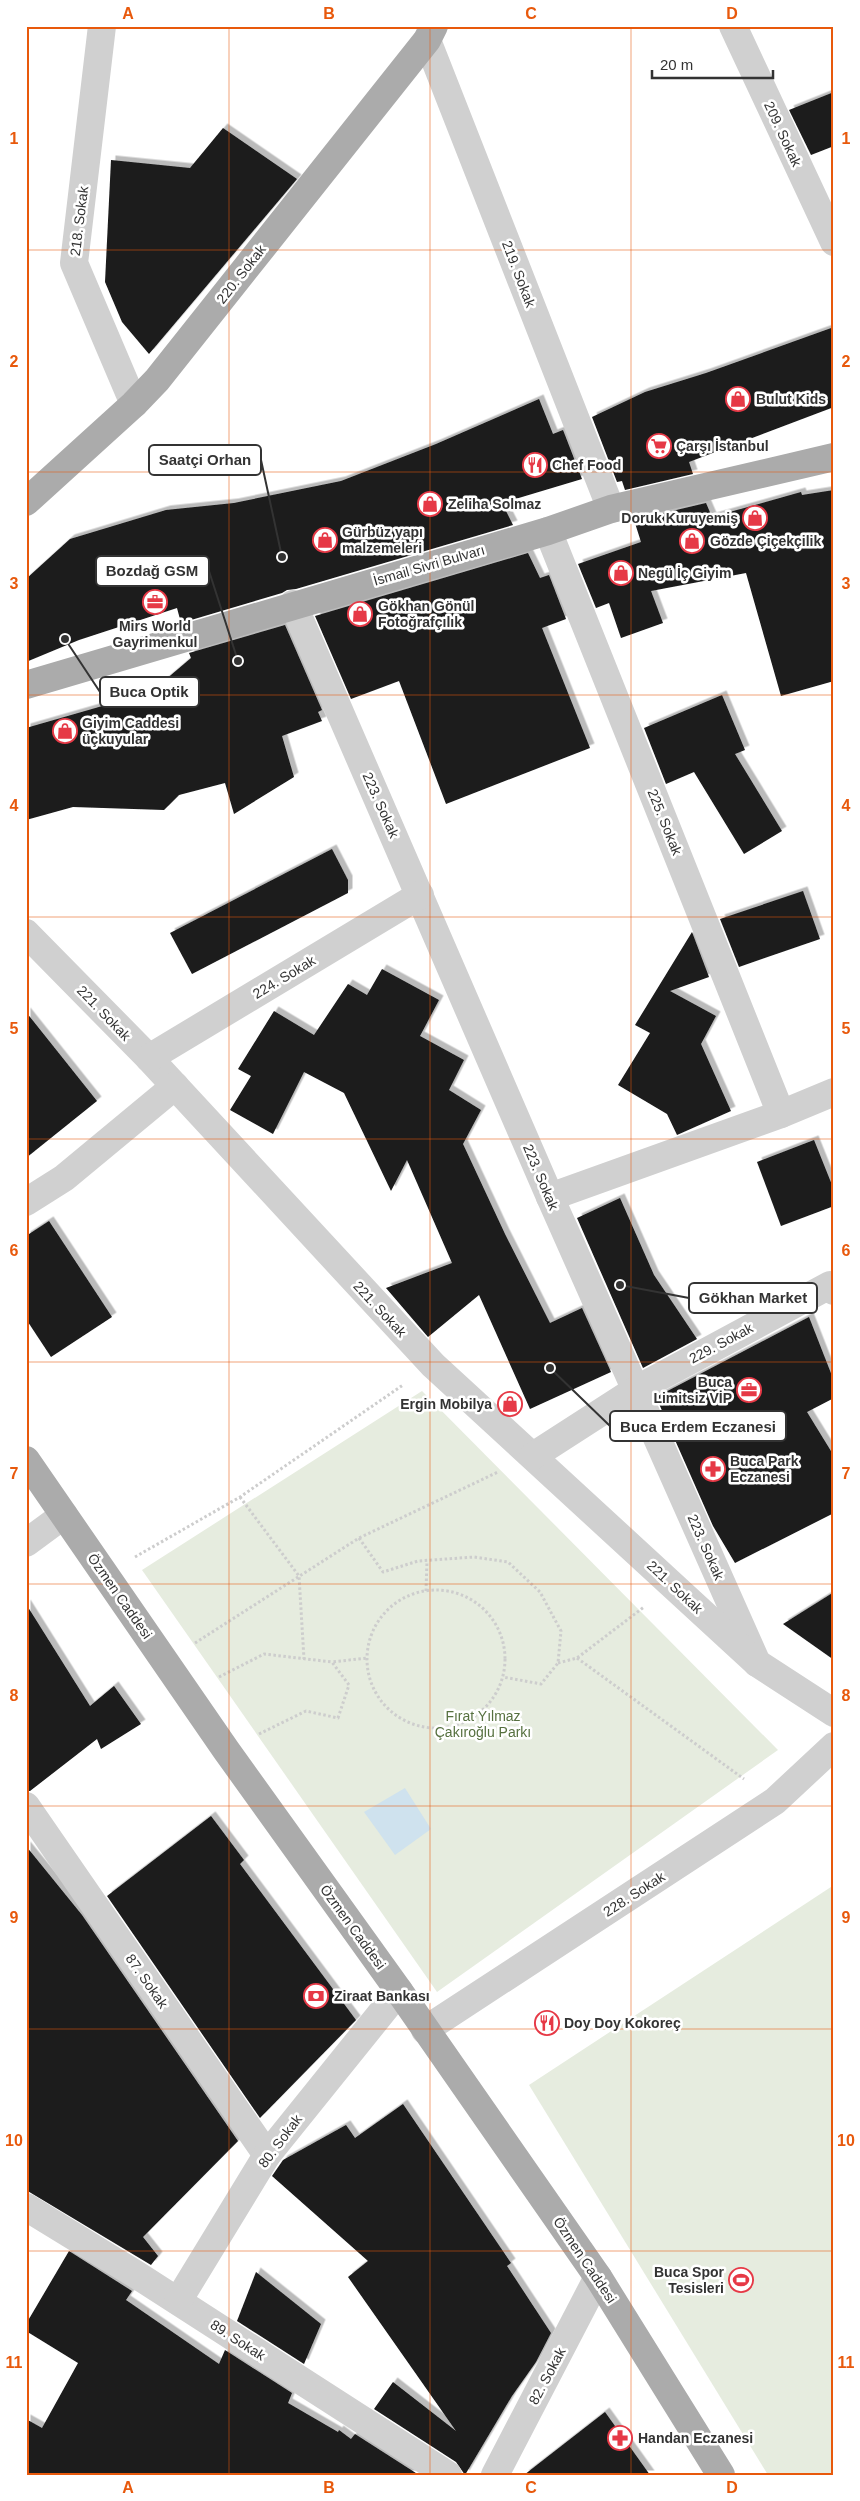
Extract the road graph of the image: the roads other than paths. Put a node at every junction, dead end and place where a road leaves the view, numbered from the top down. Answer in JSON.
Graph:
{"nodes":[{"id":1,"x":102,"y":26,"type":"edge"},
{"id":2,"x":733,"y":26,"type":"edge"},
{"id":3,"x":430,"y":33,"type":"edge"},
{"id":4,"x":834,"y":242,"type":"edge"},
{"id":5,"x":134,"y":404,"type":"junction"},
{"id":6,"x":834,"y":457,"type":"edge"},
{"id":7,"x":26,"y":502,"type":"edge"},
{"id":8,"x":611,"y":509,"type":"junction"},
{"id":9,"x":548,"y":531,"type":"junction"},
{"id":10,"x":294,"y":604,"type":"junction"},
{"id":11,"x":26,"y":685,"type":"edge"},
{"id":12,"x":420,"y":895,"type":"junction"},
{"id":13,"x":26,"y":933,"type":"edge"},
{"id":14,"x":148,"y":1058,"type":"junction"},
{"id":15,"x":175,"y":1086,"type":"junction"},
{"id":16,"x":834,"y":1092,"type":"edge"},
{"id":17,"x":781,"y":1114,"type":"junction"},
{"id":18,"x":550,"y":1197,"type":"junction"},
{"id":19,"x":26,"y":1202,"type":"edge"},
{"id":20,"x":834,"y":1291,"type":"edge"},
{"id":21,"x":637,"y":1389,"type":"junction"},
{"id":22,"x":533,"y":1456,"type":"junction"},
{"id":23,"x":26,"y":1460,"type":"edge"},
{"id":24,"x":64,"y":1515,"type":"junction"},
{"id":25,"x":26,"y":1543,"type":"edge"},
{"id":26,"x":757,"y":1663,"type":"junction"},
{"id":27,"x":834,"y":1713,"type":"edge"},
{"id":28,"x":834,"y":1746,"type":"edge"},
{"id":29,"x":26,"y":1806,"type":"edge"},
{"id":30,"x":399,"y":1991,"type":"junction"},
{"id":31,"x":425,"y":2030,"type":"junction"},
{"id":32,"x":267,"y":2155,"type":"junction"},
{"id":33,"x":26,"y":2207,"type":"edge"},
{"id":34,"x":598,"y":2278,"type":"junction"},
{"id":35,"x":178,"y":2301,"type":"junction"},
{"id":36,"x":448,"y":2475,"type":"edge"},
{"id":37,"x":495,"y":2475,"type":"edge"},
{"id":38,"x":721,"y":2475,"type":"edge"}],
"edges":[{"from":1,"to":5,"type":"street","name":"218. Sokak"},
{"from":2,"to":4,"type":"street","name":"209. Sokak"},
{"from":3,"to":5,"type":"main road","name":"220. Sokak"},
{"from":3,"to":8,"type":"street","name":"219. Sokak"},
{"from":5,"to":7,"type":"main road","name":"220. Sokak"},
{"from":6,"to":8,"type":"main road","name":"İsmail Sivri Bulvarı"},
{"from":8,"to":9,"type":"main road","name":"İsmail Sivri Bulvarı"},
{"from":9,"to":10,"type":"main road","name":"İsmail Sivri Bulvarı"},
{"from":9,"to":17,"type":"street","name":"225. Sokak"},
{"from":10,"to":11,"type":"main road","name":"İsmail Sivri Bulvarı"},
{"from":10,"to":12,"type":"street","name":"223. Sokak"},
{"from":12,"to":14,"type":"street","name":"224. Sokak"},
{"from":12,"to":18,"type":"street","name":"223. Sokak"},
{"from":13,"to":14,"type":"street","name":"221. Sokak"},
{"from":14,"to":15,"type":"street","name":"221. Sokak"},
{"from":15,"to":19,"type":"street"},
{"from":15,"to":22,"type":"street","name":"221. Sokak"},
{"from":16,"to":17,"type":"street"},
{"from":17,"to":18,"type":"street"},
{"from":18,"to":21,"type":"street","name":"223. Sokak"},
{"from":20,"to":21,"type":"street","name":"229. Sokak"},
{"from":21,"to":22,"type":"street","name":"229. Sokak"},
{"from":21,"to":26,"type":"street","name":"223. Sokak"},
{"from":22,"to":26,"type":"street","name":"221. Sokak"},
{"from":23,"to":24,"type":"main road","name":"Özmen Caddesi"},
{"from":24,"to":25,"type":"street"},
{"from":24,"to":30,"type":"main road","name":"Özmen Caddesi"},
{"from":26,"to":27,"type":"street"},
{"from":28,"to":31,"type":"street","name":"228. Sokak"},
{"from":29,"to":32,"type":"street","name":"87. Sokak"},
{"from":30,"to":31,"type":"main road","name":"Özmen Caddesi"},
{"from":30,"to":32,"type":"street","name":"80. Sokak"},
{"from":31,"to":34,"type":"main road","name":"Özmen Caddesi"},
{"from":32,"to":35,"type":"street","name":"80. Sokak"},
{"from":33,"to":35,"type":"street","name":"89. Sokak"},
{"from":34,"to":37,"type":"street","name":"82. Sokak"},
{"from":34,"to":38,"type":"main road","name":"Özmen Caddesi"},
{"from":35,"to":36,"type":"street","name":"89. Sokak"}]}
